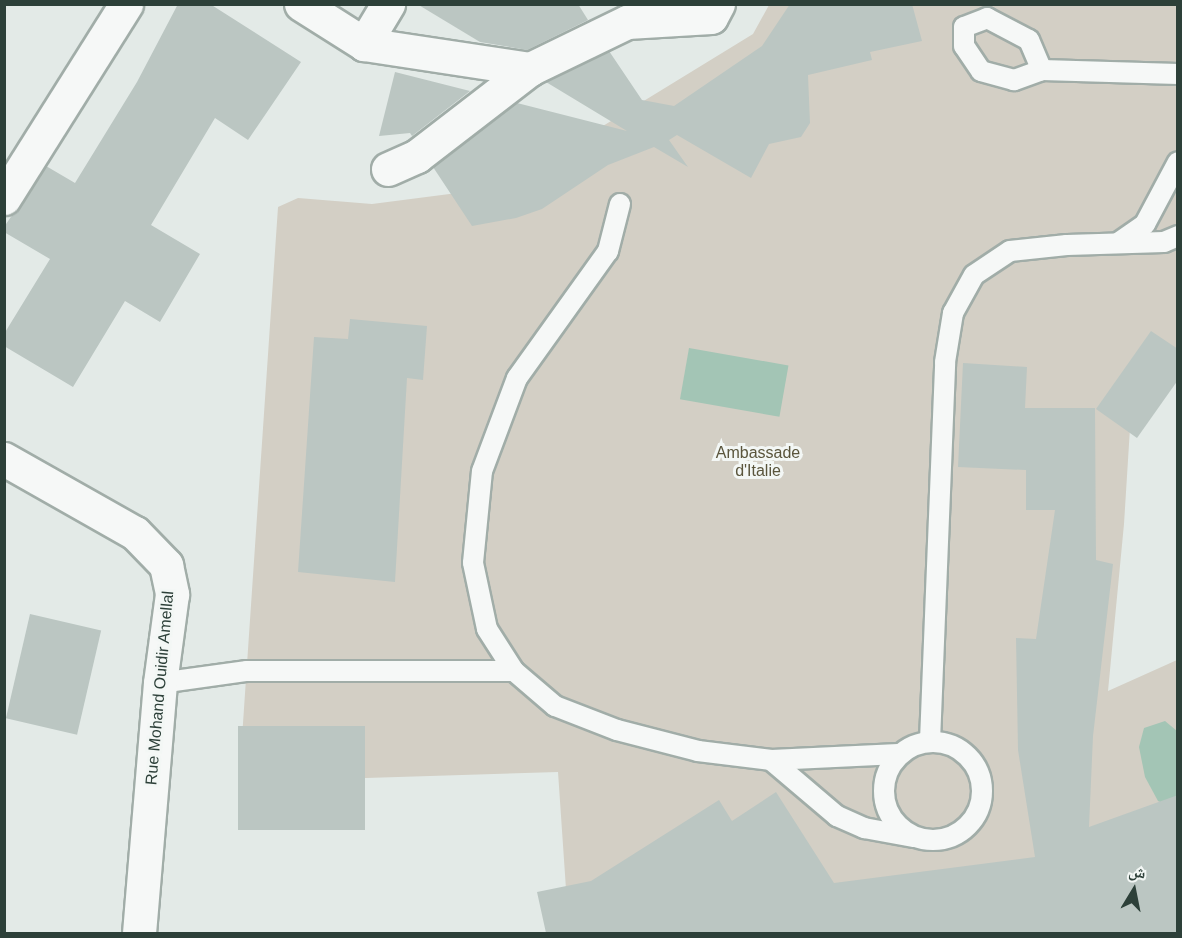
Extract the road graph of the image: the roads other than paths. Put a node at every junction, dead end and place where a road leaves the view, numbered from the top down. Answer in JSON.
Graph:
{"nodes":[{"id":1,"x":126,"y":4,"type":"edge"},
{"id":2,"x":301,"y":4,"type":"edge"},
{"id":3,"x":388,"y":4,"type":"edge"},
{"id":4,"x":718,"y":4,"type":"edge"},
{"id":5,"x":986,"y":11,"type":"edge"},
{"id":6,"x":364,"y":44,"type":"junction"},
{"id":7,"x":530,"y":69,"type":"junction"},
{"id":8,"x":1042,"y":70,"type":"junction"},
{"id":9,"x":1178,"y":74,"type":"edge"},
{"id":10,"x":1178,"y":162,"type":"edge"},
{"id":11,"x":388,"y":169,"type":"dead end"},
{"id":12,"x":4,"y":198,"type":"edge"},
{"id":13,"x":620,"y":204,"type":"dead end"},
{"id":14,"x":1178,"y":236,"type":"edge"},
{"id":15,"x":1118,"y":243,"type":"junction"},
{"id":16,"x":4,"y":459,"type":"edge"},
{"id":17,"x":514,"y":671,"type":"junction"},
{"id":18,"x":160,"y":683,"type":"junction"},
{"id":19,"x":930,"y":741,"type":"junction"},
{"id":20,"x":899,"y":754,"type":"junction"},
{"id":21,"x":771,"y":760,"type":"junction"},
{"id":22,"x":916,"y":837,"type":"junction"},
{"id":23,"x":139,"y":933,"type":"edge"}],
"edges":[{"from":1,"to":12,"type":"street"},
{"from":2,"to":6,"type":"street"},
{"from":3,"to":6,"type":"street"},
{"from":4,"to":7,"type":"street"},
{"from":5,"to":8,"type":"lane"},
{"from":5,"to":8,"type":"lane"},
{"from":6,"to":7,"type":"street"},
{"from":7,"to":11,"type":"street"},
{"from":8,"to":9,"type":"lane"},
{"from":10,"to":15,"type":"lane"},
{"from":13,"to":17,"type":"lane"},
{"from":14,"to":15,"type":"lane"},
{"from":15,"to":19,"type":"lane"},
{"from":16,"to":18,"type":"street","name":"Rue Mohand Ouidir Amellal"},
{"from":17,"to":18,"type":"lane"},
{"from":17,"to":21,"type":"lane"},
{"from":18,"to":23,"type":"street","name":"Rue Mohand Ouidir Amellal"},
{"from":19,"to":20,"type":"lane"},
{"from":19,"to":22,"type":"lane"},
{"from":20,"to":21,"type":"lane"},
{"from":20,"to":22,"type":"lane"},
{"from":21,"to":22,"type":"lane"}]}
